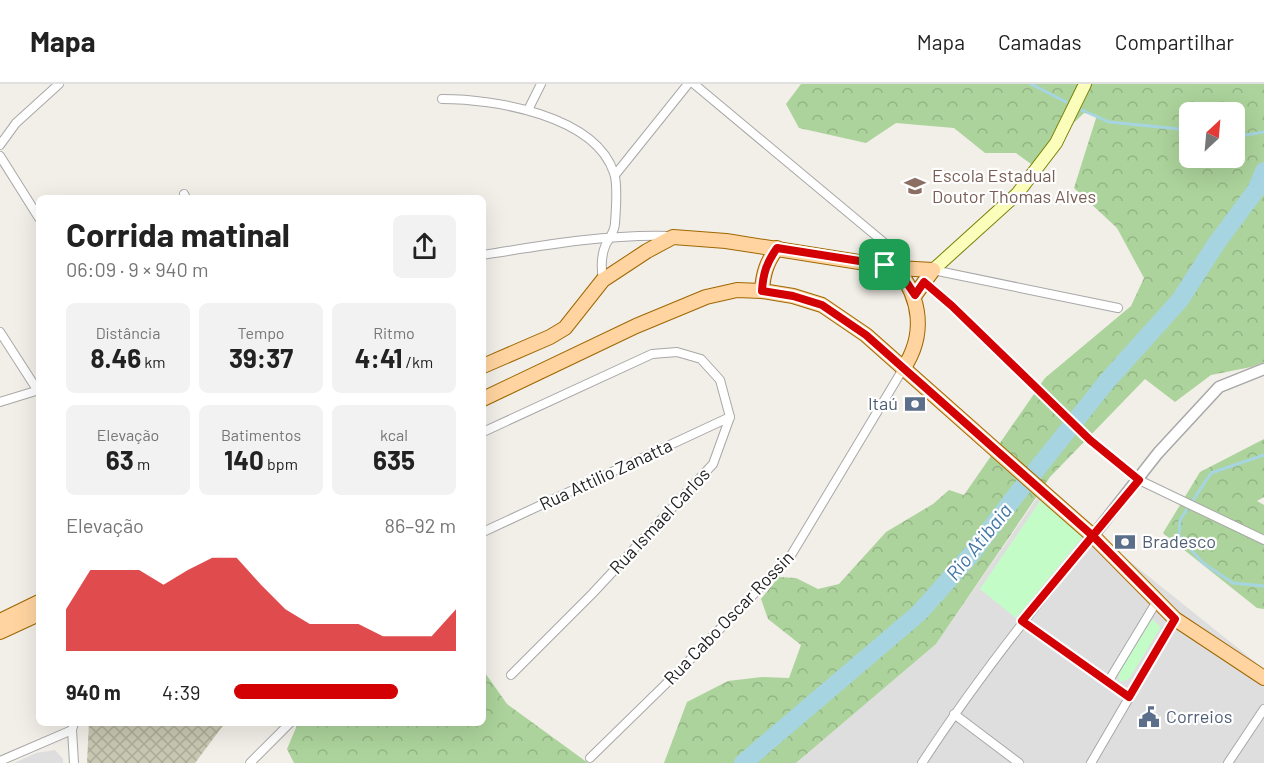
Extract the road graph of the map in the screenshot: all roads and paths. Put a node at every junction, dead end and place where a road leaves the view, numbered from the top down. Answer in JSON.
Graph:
{"nodes":[{"id":1,"x":59,"y":84,"type":"edge"},
{"id":2,"x":541,"y":84,"type":"edge"},
{"id":3,"x":688,"y":84,"type":"edge"},
{"id":4,"x":694,"y":84,"type":"edge"},
{"id":5,"x":1085,"y":84,"type":"edge"},
{"id":6,"x":442,"y":99,"type":"dead end"},
{"id":7,"x":528,"y":110,"type":"junction"},
{"id":8,"x":0,"y":145,"type":"edge"},
{"id":9,"x":0,"y":156,"type":"edge"},
{"id":10,"x":615,"y":175,"type":"junction"},
{"id":11,"x":36,"y":213,"type":"edge"},
{"id":12,"x":673,"y":237,"type":"junction"},
{"id":13,"x":610,"y":238,"type":"junction"},
{"id":14,"x":777,"y":248,"type":"junction"},
{"id":15,"x":486,"y":255,"type":"edge"},
{"id":16,"x":891,"y":266,"type":"junction"},
{"id":17,"x":933,"y":270,"type":"junction"},
{"id":18,"x":603,"y":280,"type":"junction"},
{"id":19,"x":924,"y":282,"type":"junction"},
{"id":20,"x":762,"y":291,"type":"junction"},
{"id":21,"x":915,"y":295,"type":"junction"},
{"id":22,"x":1118,"y":308,"type":"dead end"},
{"id":23,"x":0,"y":332,"type":"edge"},
{"id":24,"x":486,"y":365,"type":"edge"},
{"id":25,"x":903,"y":369,"type":"junction"},
{"id":26,"x":1264,"y":369,"type":"edge"},
{"id":27,"x":36,"y":386,"type":"edge"},
{"id":28,"x":36,"y":391,"type":"edge"},
{"id":29,"x":486,"y":398,"type":"edge"},
{"id":30,"x":0,"y":402,"type":"edge"},
{"id":31,"x":730,"y":417,"type":"junction"},
{"id":32,"x":486,"y":431,"type":"edge"},
{"id":33,"x":1139,"y":480,"type":"junction"},
{"id":34,"x":486,"y":531,"type":"edge"},
{"id":35,"x":1093,"y":536,"type":"junction"},
{"id":36,"x":1264,"y":540,"type":"edge"},
{"id":37,"x":1157,"y":601,"type":"junction"},
{"id":38,"x":36,"y":603,"type":"edge"},
{"id":39,"x":36,"y":615,"type":"edge"},
{"id":40,"x":1175,"y":619,"type":"junction"},
{"id":41,"x":0,"y":621,"type":"edge"},
{"id":42,"x":1022,"y":621,"type":"junction"},
{"id":43,"x":0,"y":632,"type":"edge"},
{"id":44,"x":511,"y":675,"type":"dead end"},
{"id":45,"x":1264,"y":678,"type":"edge"},
{"id":46,"x":1108,"y":681,"type":"junction"},
{"id":47,"x":1129,"y":697,"type":"junction"},
{"id":48,"x":1264,"y":709,"type":"edge"},
{"id":49,"x":954,"y":714,"type":"junction"},
{"id":50,"x":73,"y":726,"type":"edge"},
{"id":51,"x":287,"y":726,"type":"edge"},
{"id":52,"x":590,"y":758,"type":"dead end"},
{"id":53,"x":0,"y":761,"type":"edge"},
{"id":54,"x":74,"y":763,"type":"edge"},
{"id":55,"x":250,"y":763,"type":"edge"},
{"id":56,"x":922,"y":763,"type":"edge"},
{"id":57,"x":1019,"y":763,"type":"edge"},
{"id":58,"x":1091,"y":763,"type":"edge"},
{"id":59,"x":1228,"y":763,"type":"edge"}],
"edges":[{"from":1,"to":8,"type":"street"},
{"from":2,"to":7,"type":"street"},
{"from":3,"to":10,"type":"street"},
{"from":4,"to":16,"type":"street"},
{"from":5,"to":17,"type":"main road"},
{"from":6,"to":7,"type":"street"},
{"from":7,"to":10,"type":"street"},
{"from":9,"to":11,"type":"street"},
{"from":10,"to":13,"type":"street"},
{"from":12,"to":13,"type":"street"},
{"from":12,"to":14,"type":"main road"},
{"from":12,"to":18,"type":"main road"},
{"from":13,"to":15,"type":"street"},
{"from":13,"to":18,"type":"street"},
{"from":14,"to":16,"type":"main road"},
{"from":14,"to":20,"type":"main road"},
{"from":16,"to":17,"type":"main road"},
{"from":16,"to":21,"type":"main road"},
{"from":17,"to":19,"type":"main road"},
{"from":17,"to":22,"type":"street"},
{"from":18,"to":24,"type":"main road"},
{"from":19,"to":21,"type":"main road"},
{"from":19,"to":33,"type":"street"},
{"from":20,"to":25,"type":"main road"},
{"from":20,"to":29,"type":"main road"},
{"from":21,"to":25,"type":"main road"},
{"from":23,"to":27,"type":"street"},
{"from":25,"to":35,"type":"main road"},
{"from":25,"to":52,"type":"street","name":"Rua Cabo Oscar Rossin"},
{"from":26,"to":33,"type":"street"},
{"from":28,"to":30,"type":"street"},
{"from":31,"to":32,"type":"street"},
{"from":31,"to":34,"type":"street","name":"Rua Attilio Zanatta"},
{"from":31,"to":44,"type":"street","name":"Rua Ismael Carlos"},
{"from":33,"to":35,"type":"street"},
{"from":33,"to":36,"type":"street"},
{"from":35,"to":37,"type":"main road"},
{"from":35,"to":42,"type":"street"},
{"from":37,"to":40,"type":"main road"},
{"from":37,"to":46,"type":"street"},
{"from":38,"to":41,"type":"main road"},
{"from":39,"to":43,"type":"main road"},
{"from":40,"to":45,"type":"main road"},
{"from":40,"to":47,"type":"street"},
{"from":42,"to":46,"type":"street"},
{"from":42,"to":49,"type":"street"},
{"from":46,"to":47,"type":"street"},
{"from":47,"to":58,"type":"street"},
{"from":48,"to":59,"type":"street"},
{"from":49,"to":56,"type":"street"},
{"from":49,"to":57,"type":"street"},
{"from":50,"to":53,"type":"street"},
{"from":50,"to":54,"type":"street"},
{"from":51,"to":55,"type":"street"}]}
